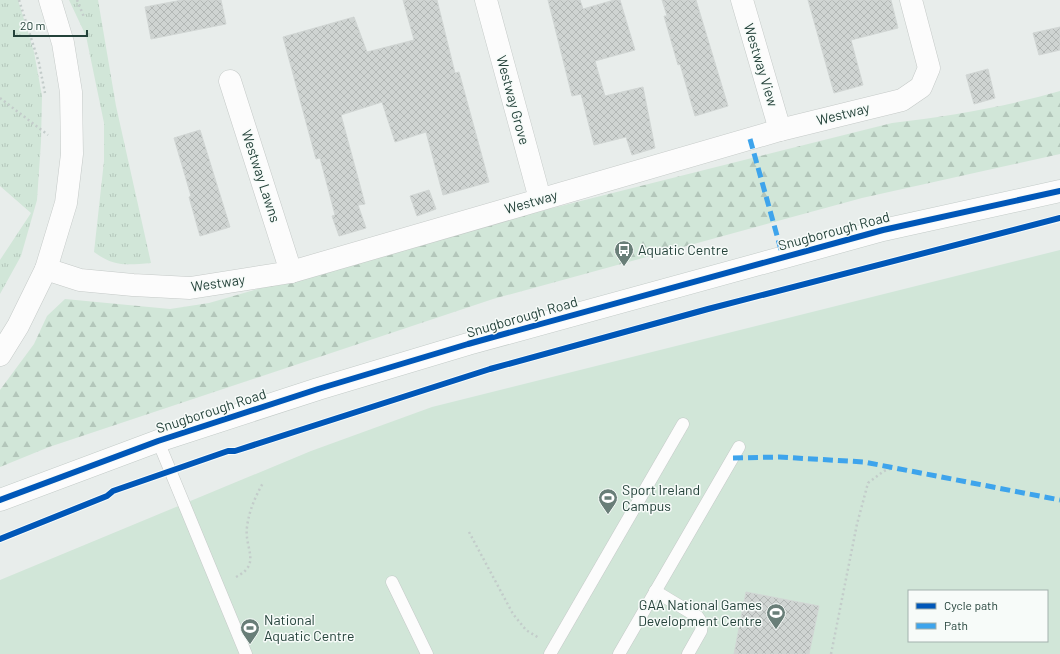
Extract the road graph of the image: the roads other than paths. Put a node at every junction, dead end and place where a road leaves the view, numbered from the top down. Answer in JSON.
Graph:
{"nodes":[{"id":1,"x":50,"y":0,"type":"edge"},
{"id":2,"x":486,"y":0,"type":"edge"},
{"id":3,"x":742,"y":0,"type":"edge"},
{"id":4,"x":911,"y":0,"type":"edge"},
{"id":5,"x":230,"y":81,"type":"dead end"},
{"id":6,"x":780,"y":130,"type":"junction"},
{"id":7,"x":1060,"y":191,"type":"edge"},
{"id":8,"x":540,"y":199,"type":"junction"},
{"id":9,"x":46,"y":269,"type":"junction"},
{"id":10,"x":291,"y":272,"type":"junction"},
{"id":11,"x":0,"y":355,"type":"edge"},
{"id":12,"x":683,"y":424,"type":"dead end"},
{"id":13,"x":158,"y":441,"type":"junction"},
{"id":14,"x":739,"y":447,"type":"dead end"},
{"id":15,"x":0,"y":500,"type":"edge"},
{"id":16,"x":392,"y":582,"type":"dead end"},
{"id":17,"x":655,"y":591,"type":"junction"},
{"id":18,"x":552,"y":650,"type":"edge"},
{"id":19,"x":246,"y":654,"type":"edge"},
{"id":20,"x":427,"y":654,"type":"edge"},
{"id":21,"x":619,"y":654,"type":"edge"},
{"id":22,"x":688,"y":654,"type":"edge"}],
"edges":[{"from":1,"to":9,"type":"street"},
{"from":2,"to":8,"type":"street","name":"Westway Grove"},
{"from":3,"to":6,"type":"street","name":"Westway View"},
{"from":4,"to":6,"type":"street","name":"Westway"},
{"from":5,"to":10,"type":"street","name":"Westway Lawns"},
{"from":6,"to":8,"type":"street","name":"Westway"},
{"from":7,"to":13,"type":"street","name":"Snugborough Road"},
{"from":8,"to":10,"type":"street","name":"Westway"},
{"from":9,"to":10,"type":"street","name":"Westway"},
{"from":9,"to":11,"type":"street"},
{"from":12,"to":18,"type":"lane"},
{"from":13,"to":15,"type":"street","name":"Snugborough Road"},
{"from":13,"to":19,"type":"lane"},
{"from":14,"to":17,"type":"lane"},
{"from":16,"to":20,"type":"lane"},
{"from":17,"to":21,"type":"lane"},
{"from":17,"to":22,"type":"lane"}]}
